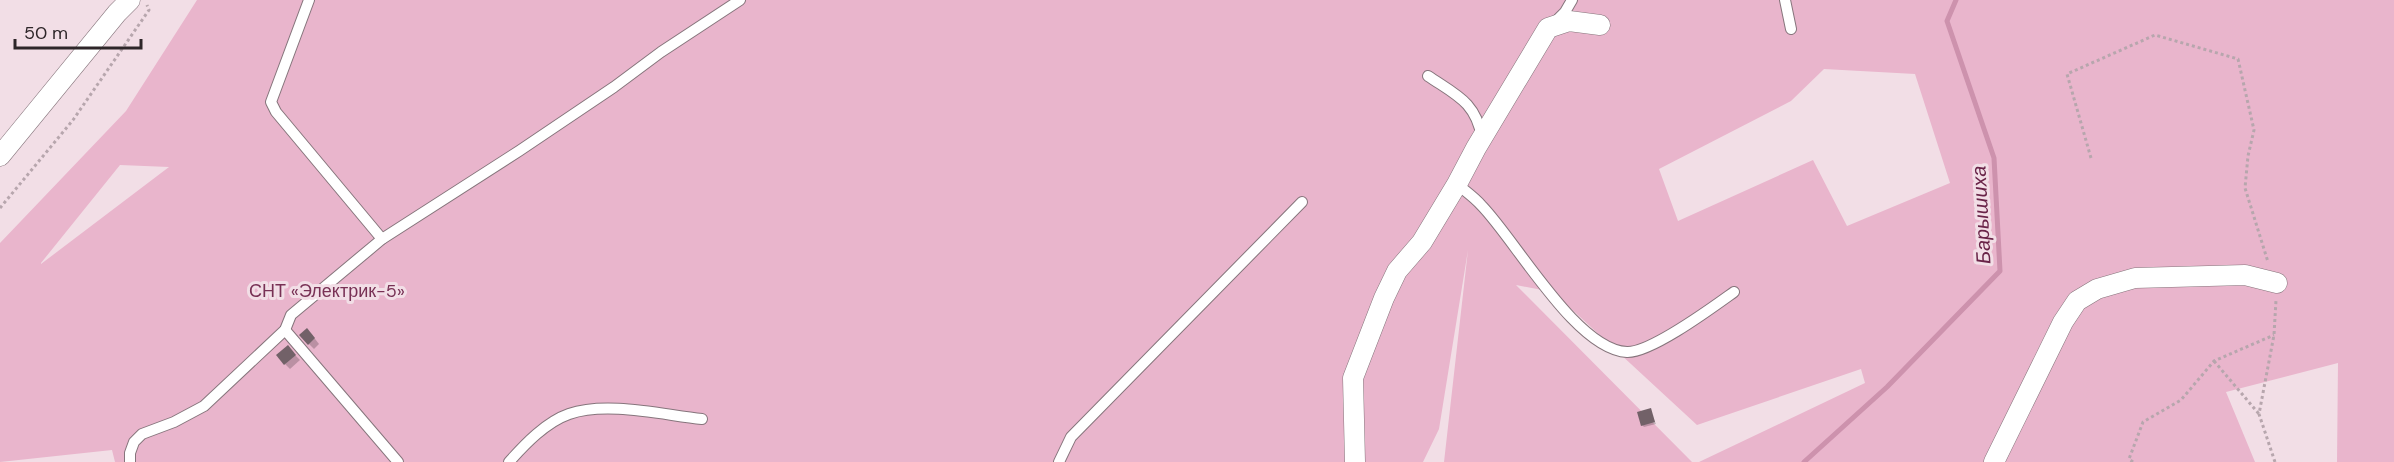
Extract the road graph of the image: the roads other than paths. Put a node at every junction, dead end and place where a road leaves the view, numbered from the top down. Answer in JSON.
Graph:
{"nodes":[{"id":1,"x":130,"y":0,"type":"edge"},
{"id":2,"x":309,"y":0,"type":"edge"},
{"id":3,"x":740,"y":0,"type":"edge"},
{"id":4,"x":1572,"y":0,"type":"edge"},
{"id":5,"x":1785,"y":0,"type":"edge"},
{"id":6,"x":1600,"y":25,"type":"dead end"},
{"id":7,"x":1548,"y":28,"type":"junction"},
{"id":8,"x":1791,"y":29,"type":"dead end"},
{"id":9,"x":1428,"y":76,"type":"dead end"},
{"id":10,"x":1482,"y":138,"type":"junction"},
{"id":11,"x":0,"y":156,"type":"edge"},
{"id":12,"x":1457,"y":184,"type":"junction"},
{"id":13,"x":1302,"y":202,"type":"dead end"},
{"id":14,"x":382,"y":238,"type":"junction"},
{"id":15,"x":2277,"y":283,"type":"road end"},
{"id":16,"x":1734,"y":292,"type":"dead end"},
{"id":17,"x":285,"y":330,"type":"junction"},
{"id":18,"x":702,"y":419,"type":"dead end"},
{"id":19,"x":130,"y":462,"type":"edge"},
{"id":20,"x":398,"y":462,"type":"edge"},
{"id":21,"x":509,"y":462,"type":"edge"},
{"id":22,"x":1059,"y":462,"type":"edge"},
{"id":23,"x":1355,"y":462,"type":"edge"},
{"id":24,"x":1994,"y":462,"type":"edge"}],
"edges":[{"from":1,"to":11,"type":"street"},
{"from":2,"to":14,"type":"lane"},
{"from":3,"to":14,"type":"lane"},
{"from":4,"to":7,"type":"lane"},
{"from":5,"to":8,"type":"lane"},
{"from":6,"to":7,"type":"street"},
{"from":7,"to":10,"type":"street"},
{"from":9,"to":10,"type":"lane"},
{"from":10,"to":12,"type":"street"},
{"from":12,"to":16,"type":"lane"},
{"from":12,"to":23,"type":"street"},
{"from":13,"to":22,"type":"lane"},
{"from":14,"to":17,"type":"lane"},
{"from":15,"to":24,"type":"street"},
{"from":17,"to":19,"type":"lane"},
{"from":17,"to":20,"type":"lane"},
{"from":18,"to":21,"type":"lane"}]}
